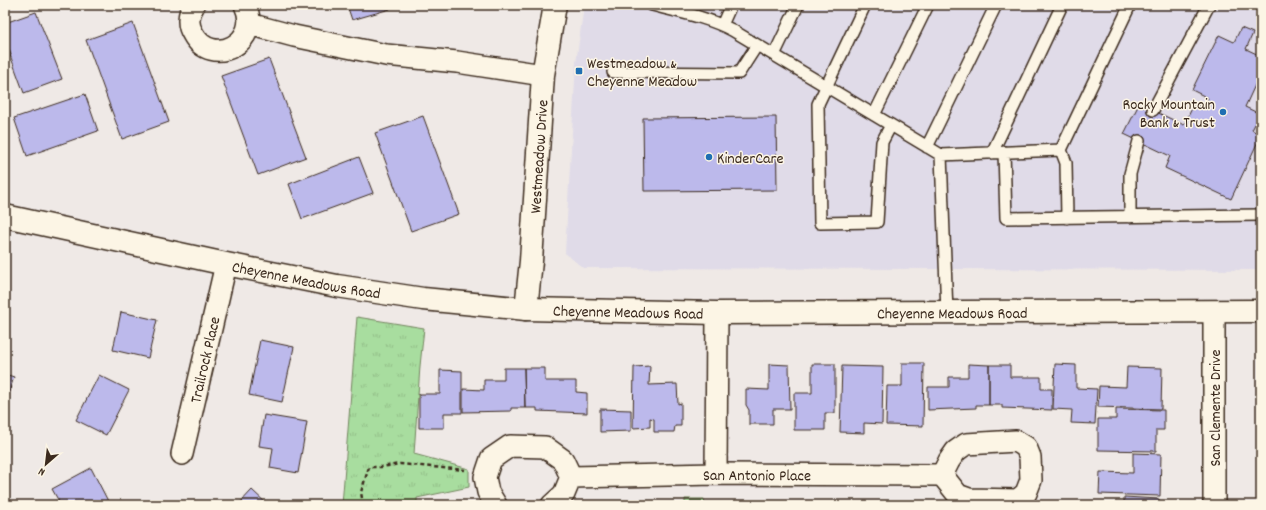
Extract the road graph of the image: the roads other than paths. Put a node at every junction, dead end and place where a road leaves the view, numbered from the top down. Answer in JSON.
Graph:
{"nodes":[{"id":1,"x":555,"y":5,"type":"edge"},
{"id":2,"x":652,"y":5,"type":"edge"},
{"id":3,"x":731,"y":5,"type":"edge"},
{"id":4,"x":798,"y":5,"type":"edge"},
{"id":5,"x":865,"y":5,"type":"edge"},
{"id":6,"x":928,"y":5,"type":"edge"},
{"id":7,"x":996,"y":5,"type":"edge"},
{"id":8,"x":1062,"y":5,"type":"edge"},
{"id":9,"x":1130,"y":5,"type":"edge"},
{"id":10,"x":1210,"y":5,"type":"edge"},
{"id":11,"x":187,"y":7,"type":"edge"},
{"id":12,"x":247,"y":14,"type":"edge"},
{"id":13,"x":722,"y":25,"type":"junction"},
{"id":14,"x":757,"y":45,"type":"junction"},
{"id":15,"x":774,"y":55,"type":"junction"},
{"id":16,"x":613,"y":72,"type":"dead end"},
{"id":17,"x":543,"y":75,"type":"junction"},
{"id":18,"x":827,"y":87,"type":"junction"},
{"id":19,"x":1153,"y":110,"type":"dead end"},
{"id":20,"x":874,"y":115,"type":"junction"},
{"id":21,"x":891,"y":125,"type":"junction"},
{"id":22,"x":1139,"y":141,"type":"dead end"},
{"id":23,"x":927,"y":147,"type":"junction"},
{"id":24,"x":1060,"y":150,"type":"junction"},
{"id":25,"x":1004,"y":152,"type":"junction"},
{"id":26,"x":992,"y":153,"type":"junction"},
{"id":27,"x":941,"y":155,"type":"junction"},
{"id":28,"x":1261,"y":215,"type":"edge"},
{"id":29,"x":5,"y":216,"type":"edge"},
{"id":30,"x":1130,"y":217,"type":"junction"},
{"id":31,"x":1067,"y":218,"type":"junction"},
{"id":32,"x":226,"y":264,"type":"junction"},
{"id":33,"x":526,"y":308,"type":"junction"},
{"id":34,"x":1261,"y":311,"type":"edge"},
{"id":35,"x":1214,"y":312,"type":"junction"},
{"id":36,"x":717,"y":313,"type":"junction"},
{"id":37,"x":947,"y":313,"type":"junction"},
{"id":38,"x":182,"y":454,"type":"dead end"},
{"id":39,"x":716,"y":474,"type":"junction"},
{"id":40,"x":942,"y":475,"type":"dead end"},
{"id":41,"x":571,"y":477,"type":"junction"},
{"id":42,"x":496,"y":505,"type":"edge"},
{"id":43,"x":552,"y":505,"type":"edge"},
{"id":44,"x":1214,"y":505,"type":"edge"}],
"edges":[{"from":1,"to":17,"type":"main road","name":"Westmeadow Drive"},
{"from":2,"to":13,"type":"lane"},
{"from":3,"to":13,"type":"lane"},
{"from":4,"to":15,"type":"lane"},
{"from":5,"to":18,"type":"lane"},
{"from":6,"to":20,"type":"lane"},
{"from":7,"to":23,"type":"lane"},
{"from":8,"to":26,"type":"lane"},
{"from":9,"to":24,"type":"lane"},
{"from":10,"to":19,"type":"lane"},
{"from":11,"to":12,"type":"street"},
{"from":12,"to":17,"type":"street"},
{"from":13,"to":14,"type":"lane"},
{"from":14,"to":15,"type":"lane"},
{"from":14,"to":16,"type":"lane"},
{"from":15,"to":18,"type":"lane"},
{"from":17,"to":33,"type":"main road","name":"Westmeadow Drive"},
{"from":18,"to":20,"type":"lane"},
{"from":18,"to":21,"type":"lane"},
{"from":20,"to":21,"type":"lane"},
{"from":21,"to":23,"type":"lane"},
{"from":22,"to":30,"type":"lane"},
{"from":23,"to":27,"type":"lane"},
{"from":24,"to":25,"type":"lane"},
{"from":24,"to":31,"type":"lane"},
{"from":25,"to":26,"type":"lane"},
{"from":25,"to":31,"type":"lane"},
{"from":26,"to":27,"type":"lane"},
{"from":27,"to":37,"type":"lane"},
{"from":28,"to":30,"type":"lane"},
{"from":29,"to":32,"type":"main road","name":"Cheyenne Meadows Road"},
{"from":30,"to":31,"type":"lane"},
{"from":32,"to":33,"type":"main road","name":"Cheyenne Meadows Road"},
{"from":32,"to":38,"type":"street","name":"Trailrock Place"},
{"from":33,"to":36,"type":"main road","name":"Cheyenne Meadows Road"},
{"from":34,"to":35,"type":"main road","name":"Cheyenne Meadows Road"},
{"from":35,"to":37,"type":"main road","name":"Cheyenne Meadows Road"},
{"from":35,"to":44,"type":"street","name":"San Clemente Drive"},
{"from":36,"to":37,"type":"main road","name":"Cheyenne Meadows Road"},
{"from":36,"to":39,"type":"street"},
{"from":39,"to":40,"type":"street","name":"San Antonio Place"},
{"from":39,"to":41,"type":"street","name":"San Antonio Place"},
{"from":41,"to":42,"type":"street"},
{"from":41,"to":43,"type":"street"}]}
